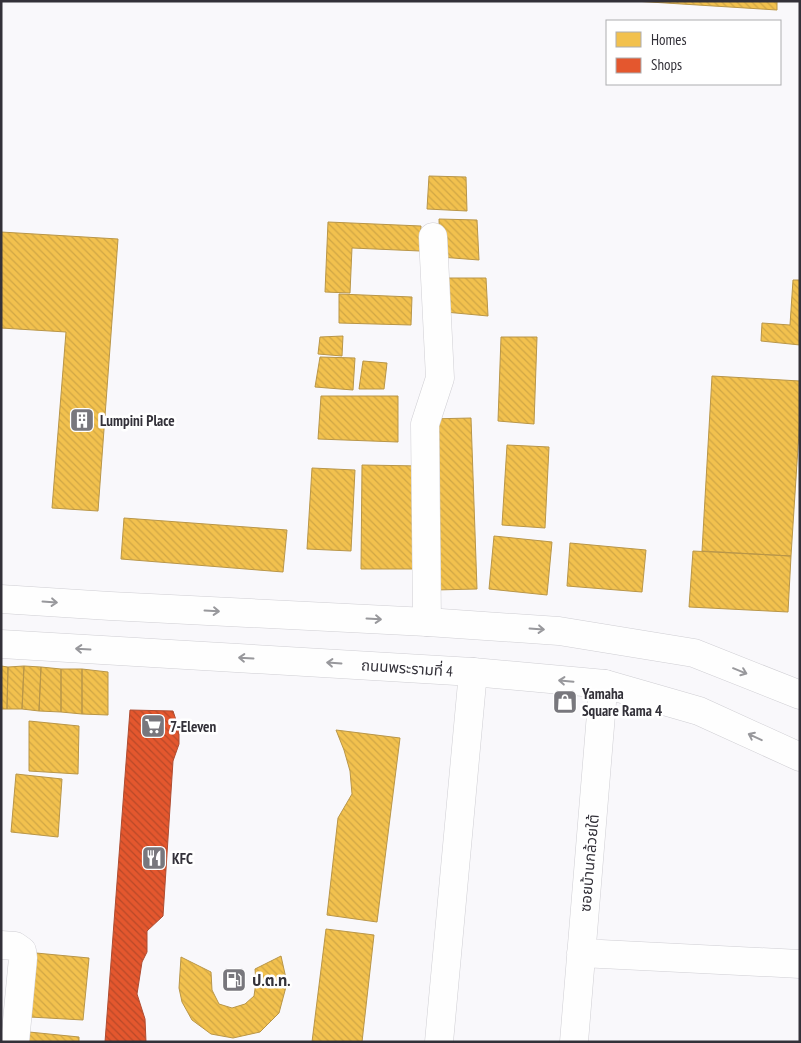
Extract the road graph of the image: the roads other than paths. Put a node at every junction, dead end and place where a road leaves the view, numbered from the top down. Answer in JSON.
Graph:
{"nodes":[{"id":1,"x":433,"y":237,"type":"dead end"},
{"id":2,"x":1,"y":599,"type":"edge"},
{"id":3,"x":427,"y":622,"type":"junction"},
{"id":4,"x":1,"y":644,"type":"edge"},
{"id":5,"x":473,"y":672,"type":"junction"},
{"id":6,"x":605,"y":684,"type":"junction"},
{"id":7,"x":800,"y":695,"type":"edge"},
{"id":8,"x":800,"y":757,"type":"edge"},
{"id":9,"x":1,"y":945,"type":"edge"},
{"id":10,"x":581,"y":953,"type":"junction"},
{"id":11,"x":800,"y":964,"type":"edge"},
{"id":12,"x":15,"y":1042,"type":"edge"},
{"id":13,"x":439,"y":1042,"type":"edge"},
{"id":14,"x":574,"y":1042,"type":"edge"}],
"edges":[{"from":1,"to":3,"type":"main road"},
{"from":2,"to":3,"type":"main road","one_way":true},
{"from":3,"to":7,"type":"main road","one_way":true},
{"from":5,"to":4,"type":"main road","name":"ถนนพระรามที่ 4","one_way":true},
{"from":6,"to":5,"type":"main road","name":"ถนนพระรามที่ 4","one_way":true},
{"from":5,"to":13,"type":"main road"},
{"from":8,"to":6,"type":"main road","name":"ถนนพระรามที่ 4","one_way":true},
{"from":6,"to":10,"type":"main road","name":"ซอยบ้านกล้วยใต้"},
{"from":9,"to":12,"type":"main road"},
{"from":10,"to":11,"type":"main road"},
{"from":10,"to":14,"type":"main road","name":"ซอยบ้านกล้วยใต้"}]}
